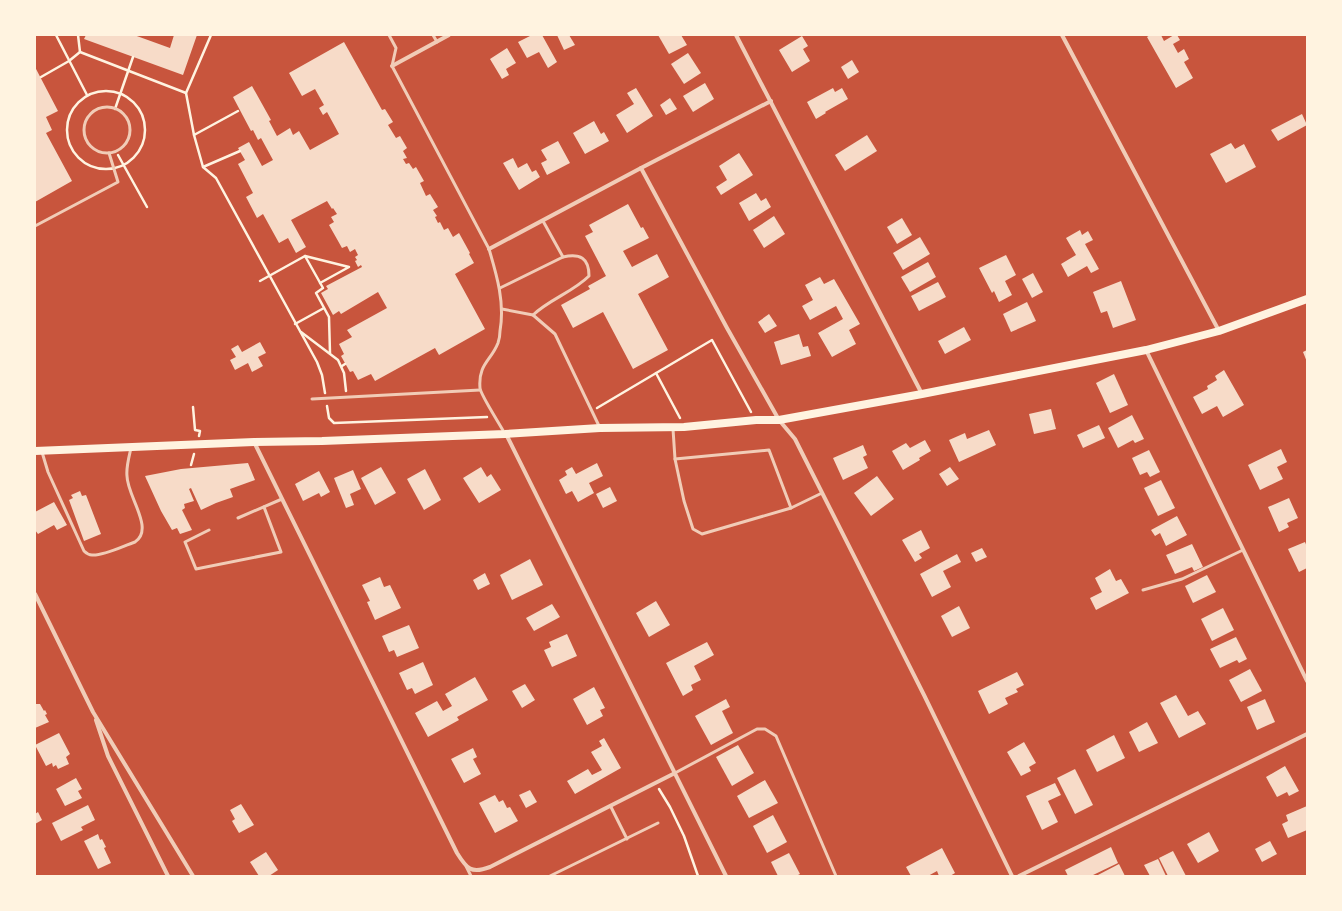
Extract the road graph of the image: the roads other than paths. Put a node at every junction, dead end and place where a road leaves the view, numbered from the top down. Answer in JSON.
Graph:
{"nodes":[{"id":1,"x":389,"y":35,"type":"edge"},
{"id":2,"x":433,"y":35,"type":"edge"},
{"id":3,"x":450,"y":35,"type":"edge"},
{"id":4,"x":736,"y":35,"type":"edge"},
{"id":5,"x":1062,"y":35,"type":"edge"},
{"id":6,"x":437,"y":42,"type":"junction"},
{"id":7,"x":392,"y":66,"type":"junction"},
{"id":8,"x":771,"y":101,"type":"junction"},
{"id":9,"x":109,"y":153,"type":"junction"},
{"id":10,"x":641,"y":168,"type":"junction"},
{"id":11,"x":543,"y":221,"type":"junction"},
{"id":12,"x":35,"y":226,"type":"edge"},
{"id":13,"x":489,"y":249,"type":"junction"},
{"id":14,"x":563,"y":257,"type":"junction"},
{"id":15,"x":500,"y":288,"type":"junction"},
{"id":16,"x":1307,"y":299,"type":"edge"},
{"id":17,"x":502,"y":309,"type":"junction"},
{"id":18,"x":534,"y":315,"type":"junction"},
{"id":19,"x":1219,"y":331,"type":"junction"},
{"id":20,"x":1146,"y":350,"type":"junction"},
{"id":21,"x":480,"y":390,"type":"junction"},
{"id":22,"x":922,"y":394,"type":"junction"},
{"id":23,"x":312,"y":399,"type":"dead end"},
{"id":24,"x":779,"y":420,"type":"junction"},
{"id":25,"x":672,"y":427,"type":"junction"},
{"id":26,"x":600,"y":428,"type":"junction"},
{"id":27,"x":506,"y":434,"type":"junction"},
{"id":28,"x":254,"y":442,"type":"junction"},
{"id":29,"x":132,"y":447,"type":"junction"},
{"id":30,"x":38,"y":450,"type":"edge"},
{"id":31,"x":675,"y":459,"type":"junction"},
{"id":32,"x":822,"y":493,"type":"junction"},
{"id":33,"x":282,"y":499,"type":"junction"},
{"id":34,"x":264,"y":506,"type":"junction"},
{"id":35,"x":791,"y":508,"type":"junction"},
{"id":36,"x":238,"y":518,"type":"dead end"},
{"id":37,"x":209,"y":530,"type":"dead end"},
{"id":38,"x":1243,"y":550,"type":"junction"},
{"id":39,"x":1143,"y":590,"type":"dead end"},
{"id":40,"x":35,"y":594,"type":"edge"},
{"id":41,"x":1307,"y":681,"type":"edge"},
{"id":42,"x":93,"y":712,"type":"junction"},
{"id":43,"x":1307,"y":734,"type":"edge"},
{"id":44,"x":676,"y":773,"type":"junction"},
{"id":45,"x":610,"y":807,"type":"junction"},
{"id":46,"x":658,"y":823,"type":"dead end"},
{"id":47,"x":627,"y":839,"type":"junction"},
{"id":48,"x":468,"y":868,"type":"junction"},
{"id":49,"x":168,"y":876,"type":"edge"},
{"id":50,"x":193,"y":876,"type":"edge"},
{"id":51,"x":471,"y":876,"type":"edge"},
{"id":52,"x":550,"y":876,"type":"edge"},
{"id":53,"x":726,"y":876,"type":"edge"},
{"id":54,"x":836,"y":876,"type":"edge"},
{"id":55,"x":1012,"y":876,"type":"edge"},
{"id":56,"x":1019,"y":876,"type":"edge"}],
"edges":[{"from":1,"to":7,"type":"lane"},
{"from":2,"to":6,"type":"lane"},
{"from":3,"to":6,"type":"street"},
{"from":4,"to":8,"type":"street"},
{"from":5,"to":19,"type":"street"},
{"from":6,"to":7,"type":"street"},
{"from":7,"to":13,"type":"lane"},
{"from":8,"to":10,"type":"street"},
{"from":8,"to":22,"type":"street"},
{"from":9,"to":9,"type":"lane"},
{"from":9,"to":12,"type":"lane"},
{"from":10,"to":11,"type":"street"},
{"from":10,"to":24,"type":"street"},
{"from":11,"to":13,"type":"street"},
{"from":11,"to":14,"type":"lane"},
{"from":13,"to":15,"type":"lane"},
{"from":14,"to":15,"type":"lane"},
{"from":14,"to":18,"type":"lane"},
{"from":15,"to":17,"type":"lane"},
{"from":16,"to":19,"type":"main road"},
{"from":17,"to":18,"type":"lane"},
{"from":17,"to":21,"type":"lane"},
{"from":18,"to":26,"type":"lane"},
{"from":19,"to":20,"type":"main road"},
{"from":20,"to":22,"type":"main road"},
{"from":20,"to":38,"type":"street"},
{"from":21,"to":23,"type":"lane"},
{"from":21,"to":27,"type":"lane"},
{"from":22,"to":24,"type":"main road"},
{"from":24,"to":25,"type":"main road"},
{"from":24,"to":32,"type":"street"},
{"from":25,"to":26,"type":"main road"},
{"from":25,"to":31,"type":"lane"},
{"from":26,"to":27,"type":"main road"},
{"from":27,"to":28,"type":"main road"},
{"from":27,"to":44,"type":"street"},
{"from":28,"to":29,"type":"main road"},
{"from":28,"to":33,"type":"street"},
{"from":29,"to":30,"type":"main road"},
{"from":29,"to":30,"type":"lane"},
{"from":31,"to":35,"type":"lane"},
{"from":31,"to":35,"type":"lane"},
{"from":32,"to":35,"type":"lane"},
{"from":32,"to":55,"type":"street"},
{"from":33,"to":34,"type":"lane"},
{"from":33,"to":48,"type":"street"},
{"from":34,"to":36,"type":"lane"},
{"from":34,"to":37,"type":"lane"},
{"from":38,"to":39,"type":"lane"},
{"from":38,"to":41,"type":"street"},
{"from":40,"to":42,"type":"street"},
{"from":42,"to":49,"type":"street"},
{"from":42,"to":50,"type":"street"},
{"from":43,"to":56,"type":"street"},
{"from":44,"to":45,"type":"street"},
{"from":44,"to":53,"type":"street"},
{"from":44,"to":54,"type":"lane"},
{"from":45,"to":47,"type":"lane"},
{"from":45,"to":48,"type":"street"},
{"from":46,"to":47,"type":"lane"},
{"from":47,"to":52,"type":"lane"},
{"from":48,"to":51,"type":"lane"}]}
